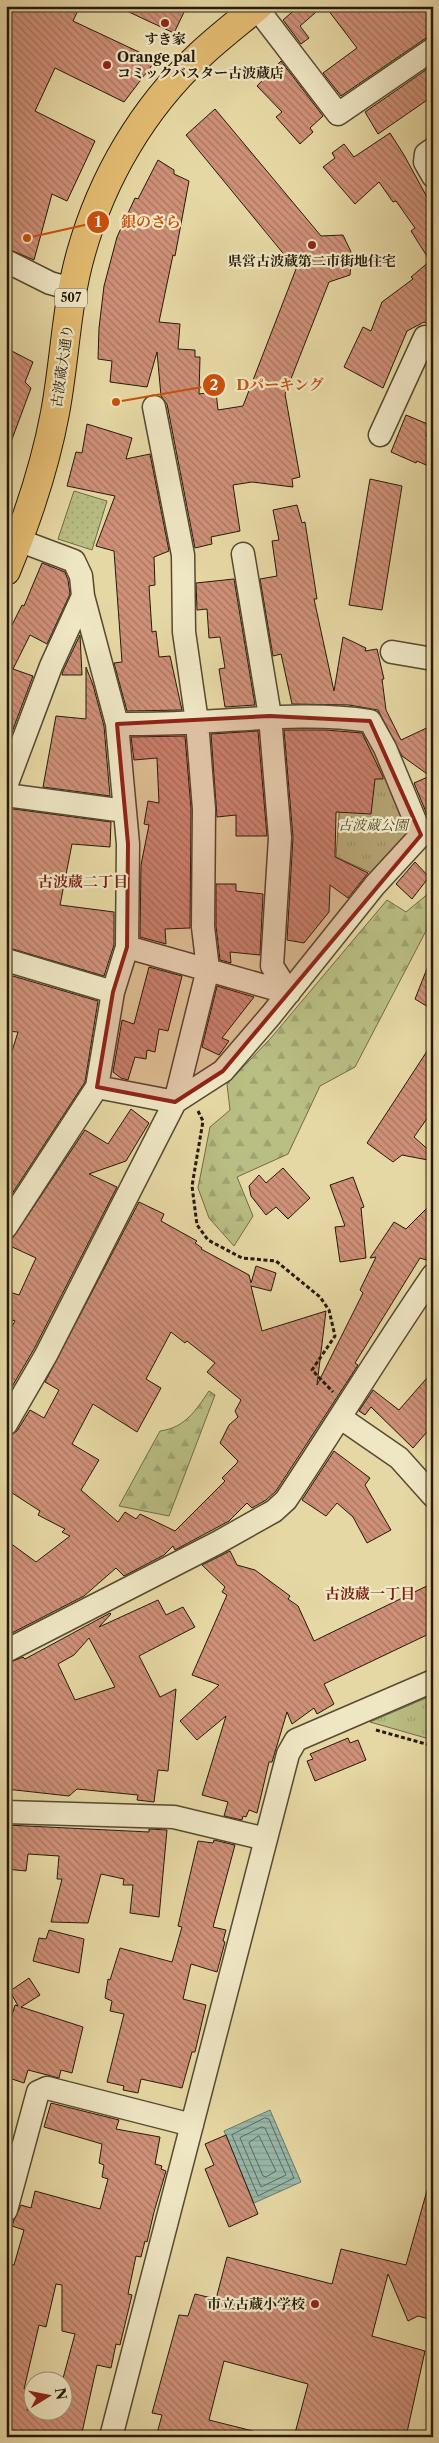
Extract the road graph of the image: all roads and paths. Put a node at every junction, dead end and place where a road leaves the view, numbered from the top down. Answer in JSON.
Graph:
{"nodes":[{"id":1,"x":257,"y":7,"type":"edge"},
{"id":2,"x":433,"y":49,"type":"edge"},
{"id":3,"x":433,"y":149,"type":"edge"},
{"id":4,"x":433,"y":176,"type":"edge"},
{"id":5,"x":6,"y":262,"type":"edge"},
{"id":6,"x":72,"y":289,"type":"junction"},
{"id":7,"x":433,"y":340,"type":"edge"},
{"id":8,"x":154,"y":407,"type":"dead end"},
{"id":9,"x":380,"y":435,"type":"dead end"},
{"id":10,"x":18,"y":540,"type":"junction"},
{"id":11,"x":243,"y":554,"type":"dead end"},
{"id":12,"x":6,"y":571,"type":"edge"},
{"id":13,"x":83,"y":596,"type":"junction"},
{"id":14,"x":392,"y":652,"type":"dead end"},
{"id":15,"x":433,"y":659,"type":"edge"},
{"id":16,"x":270,"y":716,"type":"junction"},
{"id":17,"x":197,"y":722,"type":"junction"},
{"id":18,"x":117,"y":724,"type":"junction"},
{"id":19,"x":6,"y":786,"type":"edge"},
{"id":20,"x":6,"y":795,"type":"edge"},
{"id":21,"x":125,"y":811,"type":"junction"},
{"id":22,"x":427,"y":832,"type":"edge"},
{"id":23,"x":127,"y":947,"type":"junction"},
{"id":24,"x":6,"y":960,"type":"edge"},
{"id":25,"x":208,"y":969,"type":"junction"},
{"id":26,"x":113,"y":992,"type":"junction"},
{"id":27,"x":289,"y":993,"type":"junction"},
{"id":28,"x":97,"y":1087,"type":"junction"},
{"id":29,"x":182,"y":1097,"type":"junction"},
{"id":30,"x":6,"y":1227,"type":"edge"},
{"id":31,"x":433,"y":1275,"type":"edge"},
{"id":32,"x":344,"y":1412,"type":"junction"},
{"id":33,"x":6,"y":1424,"type":"edge"},
{"id":34,"x":433,"y":1496,"type":"edge"},
{"id":35,"x":6,"y":1652,"type":"edge"},
{"id":36,"x":433,"y":1681,"type":"edge"},
{"id":37,"x":342,"y":1720,"type":"junction"},
{"id":38,"x":433,"y":1746,"type":"edge"},
{"id":39,"x":6,"y":1812,"type":"edge"},
{"id":40,"x":266,"y":1839,"type":"junction"},
{"id":41,"x":192,"y":2125,"type":"junction"},
{"id":42,"x":6,"y":2210,"type":"edge"},
{"id":43,"x":111,"y":2437,"type":"edge"}],
"edges":[{"from":1,"to":2,"type":"street"},
{"from":1,"to":6,"type":"highway","name":"古波蔵大通り","number":"507"},
{"from":3,"to":4,"type":"street"},
{"from":5,"to":6,"type":"street"},
{"from":6,"to":10,"type":"highway","name":"古波蔵大通り","number":"507"},
{"from":7,"to":9,"type":"street"},
{"from":8,"to":17,"type":"street"},
{"from":10,"to":12,"type":"highway","name":"古波蔵大通り","number":"507"},
{"from":10,"to":13,"type":"street"},
{"from":11,"to":16,"type":"street"},
{"from":13,"to":18,"type":"street"},
{"from":13,"to":19,"type":"street"},
{"from":14,"to":15,"type":"street"},
{"from":16,"to":17,"type":"street"},
{"from":16,"to":22,"type":"street"},
{"from":16,"to":27,"type":"street"},
{"from":17,"to":18,"type":"street"},
{"from":17,"to":25,"type":"street"},
{"from":18,"to":21,"type":"street"},
{"from":20,"to":21,"type":"street"},
{"from":21,"to":23,"type":"street"},
{"from":22,"to":27,"type":"street"},
{"from":23,"to":25,"type":"street"},
{"from":23,"to":26,"type":"street"},
{"from":24,"to":26,"type":"street"},
{"from":25,"to":27,"type":"street"},
{"from":25,"to":29,"type":"street"},
{"from":26,"to":28,"type":"street"},
{"from":27,"to":29,"type":"street"},
{"from":28,"to":29,"type":"street"},
{"from":28,"to":30,"type":"street"},
{"from":29,"to":32,"type":"path"},
{"from":29,"to":33,"type":"street"},
{"from":31,"to":32,"type":"street"},
{"from":32,"to":34,"type":"street"},
{"from":32,"to":35,"type":"street"},
{"from":36,"to":37,"type":"street"},
{"from":37,"to":38,"type":"path"},
{"from":37,"to":40,"type":"street"},
{"from":39,"to":40,"type":"street"},
{"from":40,"to":41,"type":"street"},
{"from":41,"to":42,"type":"street"},
{"from":41,"to":43,"type":"street"}]}
